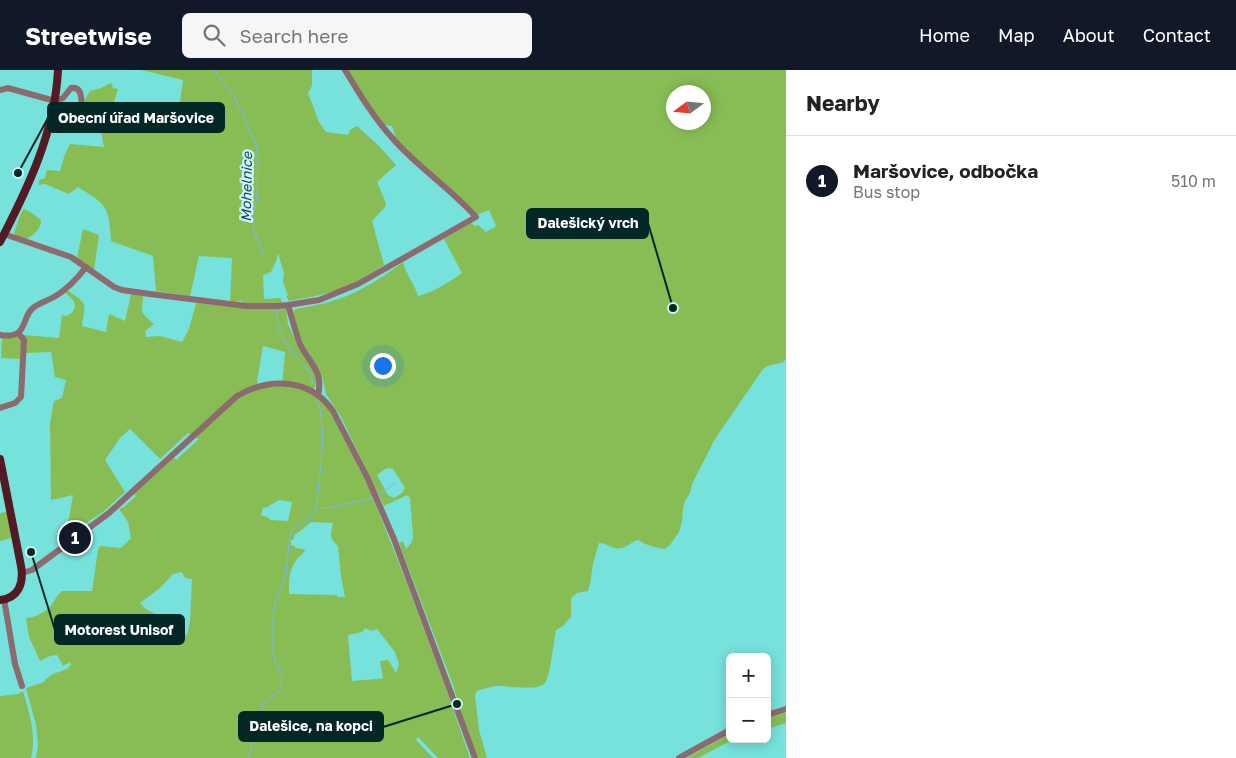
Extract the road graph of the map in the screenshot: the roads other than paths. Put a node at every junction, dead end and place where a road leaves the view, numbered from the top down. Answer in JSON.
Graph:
{"nodes":[{"id":1,"x":58,"y":70,"type":"edge"},
{"id":2,"x":345,"y":70,"type":"edge"},
{"id":3,"x":0,"y":90,"type":"edge"},
{"id":4,"x":55,"y":101,"type":"junction"},
{"id":5,"x":114,"y":106,"type":"dead end"},
{"id":6,"x":4,"y":234,"type":"junction"},
{"id":7,"x":0,"y":242,"type":"edge"},
{"id":8,"x":86,"y":267,"type":"junction"},
{"id":9,"x":288,"y":305,"type":"junction"},
{"id":10,"x":18,"y":333,"type":"junction"},
{"id":11,"x":0,"y":335,"type":"edge"},
{"id":12,"x":318,"y":395,"type":"junction"},
{"id":13,"x":0,"y":408,"type":"edge"},
{"id":14,"x":0,"y":459,"type":"edge"},
{"id":15,"x":22,"y":573,"type":"junction"},
{"id":16,"x":2,"y":599,"type":"edge"},
{"id":17,"x":22,"y":686,"type":"dead end"},
{"id":18,"x":786,"y":709,"type":"edge"},
{"id":19,"x":771,"y":714,"type":"edge"},
{"id":20,"x":726,"y":732,"type":"edge"},
{"id":21,"x":474,"y":758,"type":"edge"},
{"id":22,"x":679,"y":758,"type":"edge"}],
"edges":[{"from":1,"to":4,"type":"main road"},
{"from":2,"to":9,"type":"street"},
{"from":3,"to":4,"type":"street"},
{"from":4,"to":5,"type":"street"},
{"from":4,"to":6,"type":"main road"},
{"from":6,"to":7,"type":"main road"},
{"from":6,"to":8,"type":"street"},
{"from":8,"to":9,"type":"street"},
{"from":8,"to":10,"type":"street"},
{"from":9,"to":12,"type":"street"},
{"from":10,"to":11,"type":"street"},
{"from":10,"to":13,"type":"street"},
{"from":12,"to":15,"type":"street"},
{"from":12,"to":21,"type":"street"},
{"from":14,"to":15,"type":"main road"},
{"from":15,"to":16,"type":"main road"},
{"from":16,"to":17,"type":"street"},
{"from":18,"to":19,"type":"street"},
{"from":20,"to":22,"type":"street"}]}
